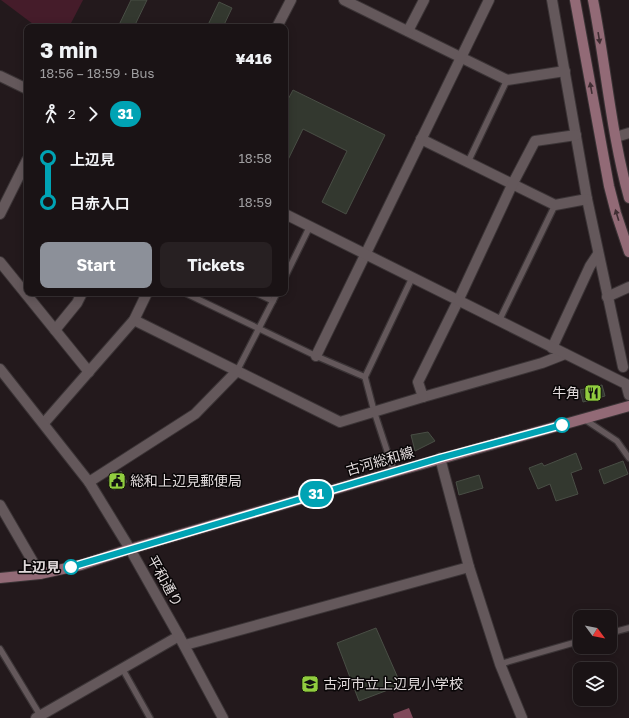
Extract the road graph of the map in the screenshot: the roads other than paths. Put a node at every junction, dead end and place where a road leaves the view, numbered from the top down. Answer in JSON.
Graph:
{"nodes":[{"id":1,"x":291,"y":0,"type":"edge"},
{"id":2,"x":344,"y":0,"type":"edge"},
{"id":3,"x":424,"y":0,"type":"edge"},
{"id":4,"x":489,"y":0,"type":"edge"},
{"id":5,"x":552,"y":0,"type":"edge"},
{"id":6,"x":575,"y":0,"type":"edge"},
{"id":7,"x":593,"y":0,"type":"edge"},
{"id":8,"x":358,"y":3,"type":"edge"},
{"id":9,"x":279,"y":24,"type":"edge"},
{"id":10,"x":408,"y":32,"type":"junction"},
{"id":11,"x":461,"y":58,"type":"junction"},
{"id":12,"x":565,"y":71,"type":"junction"},
{"id":13,"x":0,"y":76,"type":"edge"},
{"id":14,"x":507,"y":80,"type":"junction"},
{"id":15,"x":24,"y":88,"type":"edge"},
{"id":16,"x":629,"y":133,"type":"edge"},
{"id":17,"x":576,"y":134,"type":"junction"},
{"id":18,"x":616,"y":137,"type":"junction"},
{"id":19,"x":421,"y":140,"type":"junction"},
{"id":20,"x":468,"y":162,"type":"junction"},
{"id":21,"x":24,"y":166,"type":"edge"},
{"id":22,"x":512,"y":185,"type":"junction"},
{"id":23,"x":629,"y":198,"type":"edge"},
{"id":24,"x":587,"y":199,"type":"junction"},
{"id":25,"x":555,"y":204,"type":"junction"},
{"id":26,"x":0,"y":214,"type":"edge"},
{"id":27,"x":288,"y":215,"type":"edge"},
{"id":28,"x":310,"y":226,"type":"junction"},
{"id":29,"x":629,"y":252,"type":"edge"},
{"id":30,"x":598,"y":254,"type":"junction"},
{"id":31,"x":365,"y":255,"type":"junction"},
{"id":32,"x":0,"y":262,"type":"edge"},
{"id":33,"x":288,"y":271,"type":"edge"},
{"id":34,"x":412,"y":278,"type":"junction"},
{"id":35,"x":24,"y":286,"type":"edge"},
{"id":36,"x":629,"y":287,"type":"edge"},
{"id":37,"x":31,"y":296,"type":"edge"},
{"id":38,"x":80,"y":296,"type":"edge"},
{"id":39,"x":146,"y":296,"type":"edge"},
{"id":40,"x":192,"y":296,"type":"edge"},
{"id":41,"x":200,"y":296,"type":"edge"},
{"id":42,"x":262,"y":296,"type":"edge"},
{"id":43,"x":276,"y":296,"type":"edge"},
{"id":44,"x":607,"y":297,"type":"junction"},
{"id":45,"x":198,"y":299,"type":"junction"},
{"id":46,"x":273,"y":301,"type":"junction"},
{"id":47,"x":458,"y":301,"type":"junction"},
{"id":48,"x":134,"y":320,"type":"junction"},
{"id":49,"x":499,"y":321,"type":"junction"},
{"id":50,"x":259,"y":329,"type":"junction"},
{"id":51,"x":55,"y":330,"type":"junction"},
{"id":52,"x":552,"y":348,"type":"junction"},
{"id":53,"x":565,"y":354,"type":"junction"},
{"id":54,"x":316,"y":356,"type":"junction"},
{"id":55,"x":622,"y":367,"type":"dead end"},
{"id":56,"x":237,"y":371,"type":"junction"},
{"id":57,"x":1,"y":372,"type":"edge"},
{"id":58,"x":89,"y":372,"type":"junction"},
{"id":59,"x":365,"y":377,"type":"junction"},
{"id":60,"x":629,"y":394,"type":"edge"},
{"id":61,"x":423,"y":397,"type":"junction"},
{"id":62,"x":629,"y":406,"type":"edge"},
{"id":63,"x":374,"y":411,"type":"junction"},
{"id":64,"x":584,"y":419,"type":"junction"},
{"id":65,"x":44,"y":423,"type":"junction"},
{"id":66,"x":440,"y":458,"type":"junction"},
{"id":67,"x":629,"y":458,"type":"edge"},
{"id":68,"x":394,"y":472,"type":"junction"},
{"id":69,"x":89,"y":482,"type":"junction"},
{"id":70,"x":0,"y":505,"type":"edge"},
{"id":71,"x":130,"y":549,"type":"junction"},
{"id":72,"x":469,"y":567,"type":"junction"},
{"id":73,"x":40,"y":574,"type":"junction"},
{"id":74,"x":0,"y":578,"type":"edge"},
{"id":75,"x":629,"y":628,"type":"edge"},
{"id":76,"x":617,"y":631,"type":"edge"},
{"id":77,"x":179,"y":636,"type":"junction"},
{"id":78,"x":573,"y":643,"type":"edge"},
{"id":79,"x":184,"y":645,"type":"junction"},
{"id":80,"x":0,"y":649,"type":"edge"},
{"id":81,"x":500,"y":664,"type":"junction"},
{"id":82,"x":122,"y":668,"type":"junction"},
{"id":83,"x":38,"y":717,"type":"edge"},
{"id":84,"x":150,"y":718,"type":"edge"},
{"id":85,"x":223,"y":718,"type":"edge"},
{"id":86,"x":522,"y":718,"type":"edge"}],
"edges":[{"from":1,"to":9,"type":"street"},
{"from":2,"to":8,"type":"street"},
{"from":3,"to":10,"type":"street"},
{"from":4,"to":11,"type":"street"},
{"from":5,"to":12,"type":"street"},
{"from":29,"to":6,"type":"main road","one_way":true},
{"from":7,"to":18,"type":"main road","one_way":true},
{"from":8,"to":10,"type":"street"},
{"from":10,"to":11,"type":"street"},
{"from":11,"to":14,"type":"street"},
{"from":11,"to":19,"type":"street"},
{"from":12,"to":14,"type":"street"},
{"from":12,"to":17,"type":"street"},
{"from":13,"to":15,"type":"street"},
{"from":14,"to":20,"type":"lane"},
{"from":16,"to":18,"type":"street"},
{"from":17,"to":22,"type":"street"},
{"from":17,"to":24,"type":"street"},
{"from":18,"to":23,"type":"main road"},
{"from":19,"to":20,"type":"street"},
{"from":19,"to":31,"type":"street"},
{"from":20,"to":22,"type":"street"},
{"from":21,"to":26,"type":"street"},
{"from":22,"to":25,"type":"street"},
{"from":22,"to":47,"type":"street"},
{"from":24,"to":25,"type":"street"},
{"from":24,"to":30,"type":"street"},
{"from":25,"to":49,"type":"lane"},
{"from":27,"to":28,"type":"street"},
{"from":28,"to":31,"type":"street"},
{"from":28,"to":33,"type":"lane"},
{"from":30,"to":44,"type":"street"},
{"from":30,"to":52,"type":"street"},
{"from":31,"to":34,"type":"street"},
{"from":31,"to":54,"type":"street"},
{"from":32,"to":35,"type":"street"},
{"from":34,"to":47,"type":"street"},
{"from":34,"to":59,"type":"lane"},
{"from":36,"to":44,"type":"street"},
{"from":37,"to":51,"type":"street"},
{"from":38,"to":51,"type":"street"},
{"from":39,"to":48,"type":"street"},
{"from":40,"to":45,"type":"lane"},
{"from":41,"to":45,"type":"lane"},
{"from":42,"to":46,"type":"lane"},
{"from":43,"to":46,"type":"lane"},
{"from":44,"to":55,"type":"street"},
{"from":45,"to":50,"type":"lane"},
{"from":46,"to":50,"type":"lane"},
{"from":47,"to":49,"type":"street"},
{"from":47,"to":61,"type":"street"},
{"from":48,"to":56,"type":"street"},
{"from":48,"to":58,"type":"street"},
{"from":49,"to":52,"type":"street"},
{"from":50,"to":54,"type":"lane"},
{"from":50,"to":56,"type":"lane"},
{"from":51,"to":58,"type":"street"},
{"from":52,"to":53,"type":"street"},
{"from":53,"to":60,"type":"street"},
{"from":53,"to":61,"type":"street"},
{"from":54,"to":59,"type":"lane"},
{"from":56,"to":63,"type":"street"},
{"from":56,"to":69,"type":"street"},
{"from":57,"to":65,"type":"street","name":"平和通り"},
{"from":58,"to":65,"type":"street"},
{"from":59,"to":63,"type":"lane"},
{"from":61,"to":63,"type":"street"},
{"from":62,"to":64,"type":"main road","name":"古河総和線"},
{"from":63,"to":68,"type":"lane"},
{"from":64,"to":66,"type":"main road","name":"古河総和線"},
{"from":64,"to":67,"type":"lane"},
{"from":65,"to":69,"type":"street","name":"平和通り"},
{"from":66,"to":68,"type":"main road","name":"古河総和線"},
{"from":66,"to":72,"type":"street"},
{"from":68,"to":71,"type":"main road","name":"古河総和線"},
{"from":69,"to":71,"type":"street","name":"平和通り"},
{"from":70,"to":73,"type":"street"},
{"from":71,"to":73,"type":"main road","name":"古河総和線"},
{"from":71,"to":77,"type":"street","name":"平和通り"},
{"from":72,"to":79,"type":"street"},
{"from":72,"to":81,"type":"street"},
{"from":73,"to":74,"type":"main road","name":"古河総和線"},
{"from":75,"to":76,"type":"lane"},
{"from":77,"to":79,"type":"street","name":"平和通り"},
{"from":77,"to":82,"type":"street"},
{"from":78,"to":81,"type":"lane"},
{"from":79,"to":85,"type":"street","name":"平和通り"},
{"from":80,"to":83,"type":"lane"},
{"from":81,"to":86,"type":"street"},
{"from":82,"to":83,"type":"street"},
{"from":82,"to":84,"type":"lane"}]}
